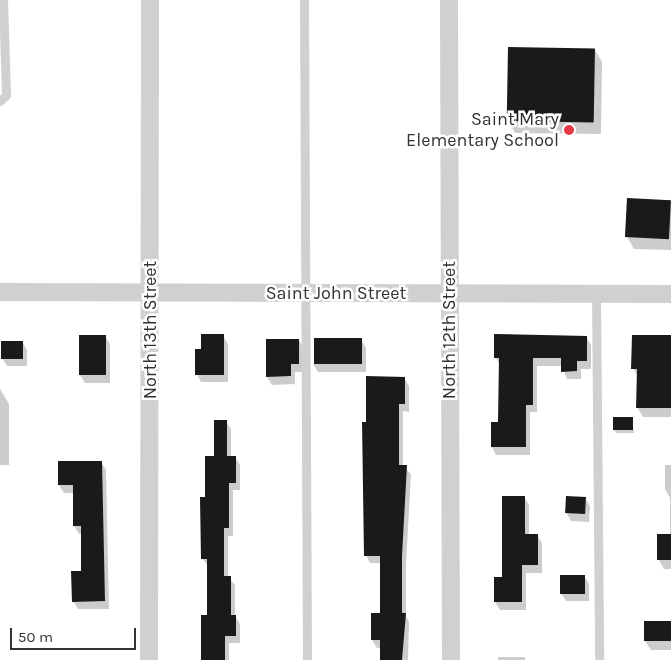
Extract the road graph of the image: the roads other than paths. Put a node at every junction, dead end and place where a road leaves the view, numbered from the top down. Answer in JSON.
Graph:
{"nodes":[{"id":1,"x":3,"y":0,"type":"edge"},
{"id":2,"x":150,"y":0,"type":"edge"},
{"id":3,"x":304,"y":0,"type":"edge"},
{"id":4,"x":449,"y":0,"type":"edge"},
{"id":5,"x":0,"y":101,"type":"edge"},
{"id":6,"x":0,"y":292,"type":"edge"},
{"id":7,"x":150,"y":292,"type":"junction"},
{"id":8,"x":304,"y":292,"type":"junction"},
{"id":9,"x":449,"y":293,"type":"junction"},
{"id":10,"x":596,"y":294,"type":"junction"},
{"id":11,"x":671,"y":294,"type":"edge"},
{"id":12,"x":149,"y":660,"type":"edge"},
{"id":13,"x":307,"y":660,"type":"edge"},
{"id":14,"x":451,"y":660,"type":"edge"},
{"id":15,"x":599,"y":660,"type":"edge"}],
"edges":[{"from":1,"to":5,"type":"lane"},
{"from":2,"to":7,"type":"street","name":"North 13th Street"},
{"from":3,"to":8,"type":"lane"},
{"from":4,"to":9,"type":"street","name":"North 12th Street"},
{"from":6,"to":7,"type":"street","name":"Saint John Street"},
{"from":7,"to":8,"type":"street","name":"Saint John Street"},
{"from":7,"to":12,"type":"street","name":"North 13th Street"},
{"from":8,"to":9,"type":"street","name":"Saint John Street"},
{"from":8,"to":13,"type":"lane"},
{"from":9,"to":10,"type":"street","name":"Saint John Street"},
{"from":9,"to":14,"type":"street","name":"North 12th Street"},
{"from":10,"to":11,"type":"street","name":"Saint John Street"},
{"from":10,"to":15,"type":"lane"}]}
